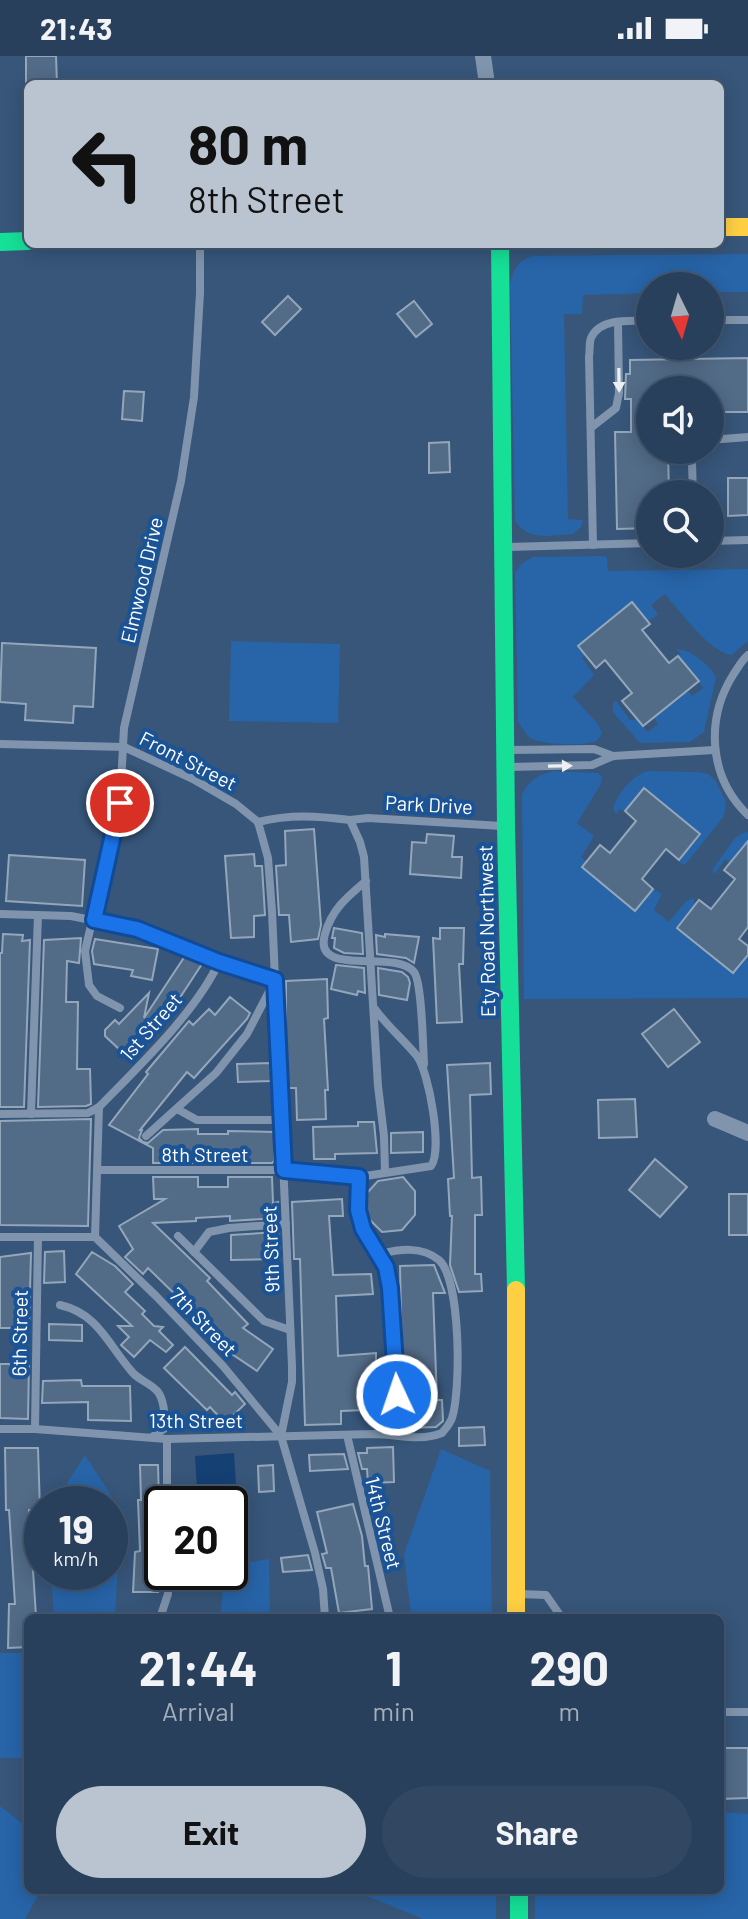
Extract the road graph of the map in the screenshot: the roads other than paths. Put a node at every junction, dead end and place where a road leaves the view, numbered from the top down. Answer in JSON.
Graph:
{"nodes":[{"id":1,"x":483,"y":56,"type":"edge"},
{"id":2,"x":486,"y":80,"type":"edge"},
{"id":3,"x":724,"y":227,"type":"edge"},
{"id":4,"x":748,"y":227,"type":"edge"},
{"id":5,"x":24,"y":241,"type":"edge"},
{"id":6,"x":0,"y":242,"type":"edge"},
{"id":7,"x":200,"y":248,"type":"edge"},
{"id":8,"x":500,"y":248,"type":"edge"},
{"id":9,"x":724,"y":320,"type":"edge"},
{"id":10,"x":748,"y":320,"type":"edge"},
{"id":11,"x":636,"y":321,"type":"edge"},
{"id":12,"x":618,"y":322,"type":"junction"},
{"id":13,"x":593,"y":426,"type":"junction"},
{"id":14,"x":748,"y":437,"type":"edge"},
{"id":15,"x":724,"y":439,"type":"edge"},
{"id":16,"x":748,"y":540,"type":"edge"},
{"id":17,"x":724,"y":541,"type":"edge"},
{"id":18,"x":636,"y":543,"type":"edge"},
{"id":19,"x":593,"y":545,"type":"junction"},
{"id":20,"x":502,"y":547,"type":"junction"},
{"id":21,"x":748,"y":655,"type":"edge"},
{"id":22,"x":0,"y":744,"type":"edge"},
{"id":23,"x":124,"y":747,"type":"junction"},
{"id":24,"x":714,"y":750,"type":"junction"},
{"id":25,"x":613,"y":756,"type":"junction"},
{"id":26,"x":506,"y":758,"type":"junction"},
{"id":27,"x":748,"y":815,"type":"edge"},
{"id":28,"x":350,"y":820,"type":"junction"},
{"id":29,"x":258,"y":822,"type":"junction"},
{"id":30,"x":506,"y":826,"type":"junction"},
{"id":31,"x":366,"y":881,"type":"junction"},
{"id":32,"x":0,"y":914,"type":"edge"},
{"id":33,"x":38,"y":915,"type":"junction"},
{"id":34,"x":94,"y":920,"type":"junction"},
{"id":35,"x":371,"y":961,"type":"junction"},
{"id":36,"x":219,"y":962,"type":"junction"},
{"id":37,"x":275,"y":980,"type":"junction"},
{"id":38,"x":120,"y":1008,"type":"dead end"},
{"id":39,"x":375,"y":1009,"type":"junction"},
{"id":40,"x":424,"y":1069,"type":"junction"},
{"id":41,"x":99,"y":1107,"type":"junction"},
{"id":42,"x":177,"y":1109,"type":"junction"},
{"id":43,"x":0,"y":1114,"type":"edge"},
{"id":44,"x":31,"y":1114,"type":"junction"},
{"id":45,"x":715,"y":1119,"type":"dead end"},
{"id":46,"x":280,"y":1120,"type":"junction"},
{"id":47,"x":748,"y":1133,"type":"edge"},
{"id":48,"x":146,"y":1136,"type":"dead end"},
{"id":49,"x":99,"y":1170,"type":"junction"},
{"id":50,"x":284,"y":1170,"type":"junction"},
{"id":51,"x":385,"y":1172,"type":"junction"},
{"id":52,"x":359,"y":1177,"type":"junction"},
{"id":53,"x":286,"y":1224,"type":"junction"},
{"id":54,"x":178,"y":1236,"type":"dead end"},
{"id":55,"x":0,"y":1237,"type":"edge"},
{"id":56,"x":38,"y":1237,"type":"junction"},
{"id":57,"x":95,"y":1237,"type":"junction"},
{"id":58,"x":194,"y":1252,"type":"junction"},
{"id":59,"x":380,"y":1254,"type":"junction"},
{"id":60,"x":60,"y":1305,"type":"dead end"},
{"id":61,"x":290,"y":1330,"type":"junction"},
{"id":62,"x":0,"y":1429,"type":"edge"},
{"id":63,"x":35,"y":1429,"type":"junction"},
{"id":64,"x":392,"y":1434,"type":"junction"},
{"id":65,"x":347,"y":1435,"type":"junction"},
{"id":66,"x":281,"y":1436,"type":"junction"},
{"id":67,"x":151,"y":1438,"type":"junction"},
{"id":68,"x":167,"y":1439,"type":"junction"},
{"id":69,"x":167,"y":1486,"type":"edge"},
{"id":70,"x":168,"y":1590,"type":"edge"},
{"id":71,"x":516,"y":1594,"type":"junction"},
{"id":72,"x":161,"y":1614,"type":"edge"},
{"id":73,"x":325,"y":1614,"type":"edge"},
{"id":74,"x":389,"y":1614,"type":"edge"},
{"id":75,"x":516,"y":1614,"type":"edge"},
{"id":76,"x":559,"y":1614,"type":"edge"},
{"id":77,"x":724,"y":1712,"type":"edge"},
{"id":78,"x":748,"y":1712,"type":"edge"},
{"id":79,"x":519,"y":1894,"type":"edge"},
{"id":80,"x":519,"y":1919,"type":"edge"}],
"edges":[{"from":1,"to":2,"type":"street"},
{"from":3,"to":4,"type":"street"},
{"from":5,"to":6,"type":"street"},
{"from":7,"to":23,"type":"lane","name":"Elmwood Drive"},
{"from":8,"to":20,"type":"street","name":"Ety Road Northwest"},
{"from":9,"to":10,"type":"lane"},
{"from":11,"to":12,"type":"lane"},
{"from":12,"to":13,"type":"lane","one_way":true},
{"from":12,"to":13,"type":"lane"},
{"from":13,"to":19,"type":"lane"},
{"from":14,"to":15,"type":"lane"},
{"from":16,"to":17,"type":"lane"},
{"from":18,"to":19,"type":"lane"},
{"from":19,"to":20,"type":"lane"},
{"from":20,"to":26,"type":"street","name":"Ety Road Northwest"},
{"from":21,"to":24,"type":"lane"},
{"from":22,"to":23,"type":"lane","name":"Front Street"},
{"from":23,"to":29,"type":"lane","name":"Front Street"},
{"from":23,"to":34,"type":"lane","name":"Elmwood Drive"},
{"from":24,"to":25,"type":"lane"},
{"from":24,"to":27,"type":"lane"},
{"from":25,"to":26,"type":"lane"},
{"from":26,"to":25,"type":"lane","one_way":true},
{"from":26,"to":30,"type":"street","name":"Ety Road Northwest"},
{"from":28,"to":29,"type":"lane","name":"Park Drive"},
{"from":28,"to":30,"type":"lane","name":"Park Drive"},
{"from":28,"to":31,"type":"lane"},
{"from":29,"to":37,"type":"lane","name":"9th Street"},
{"from":30,"to":71,"type":"street","name":"Ety Road Northwest"},
{"from":31,"to":35,"type":"lane"},
{"from":31,"to":35,"type":"lane"},
{"from":32,"to":33,"type":"lane"},
{"from":33,"to":34,"type":"lane"},
{"from":33,"to":44,"type":"lane"},
{"from":34,"to":36,"type":"lane"},
{"from":34,"to":38,"type":"lane","name":"Elmwood Drive"},
{"from":35,"to":39,"type":"lane"},
{"from":35,"to":40,"type":"lane"},
{"from":36,"to":37,"type":"lane"},
{"from":36,"to":41,"type":"lane","name":"1st Street"},
{"from":37,"to":42,"type":"lane"},
{"from":37,"to":46,"type":"lane","name":"9th Street"},
{"from":39,"to":40,"type":"lane"},
{"from":39,"to":51,"type":"lane"},
{"from":40,"to":51,"type":"lane","name":"8th Street"},
{"from":41,"to":44,"type":"lane"},
{"from":41,"to":49,"type":"lane"},
{"from":42,"to":46,"type":"lane"},
{"from":42,"to":48,"type":"lane"},
{"from":43,"to":44,"type":"lane"},
{"from":45,"to":47,"type":"street"},
{"from":46,"to":50,"type":"lane","name":"9th Street"},
{"from":49,"to":50,"type":"lane","name":"8th Street"},
{"from":49,"to":57,"type":"lane"},
{"from":50,"to":52,"type":"lane","name":"8th Street"},
{"from":50,"to":53,"type":"lane","name":"9th Street"},
{"from":51,"to":52,"type":"lane","name":"8th Street"},
{"from":52,"to":59,"type":"lane"},
{"from":53,"to":58,"type":"lane"},
{"from":53,"to":61,"type":"lane","name":"9th Street"},
{"from":54,"to":58,"type":"lane"},
{"from":55,"to":56,"type":"lane"},
{"from":56,"to":57,"type":"lane"},
{"from":56,"to":63,"type":"lane","name":"6th Street"},
{"from":57,"to":66,"type":"lane","name":"7th Street"},
{"from":58,"to":61,"type":"lane"},
{"from":59,"to":64,"type":"lane"},
{"from":59,"to":64,"type":"lane","name":"13th Street"},
{"from":60,"to":67,"type":"lane"},
{"from":61,"to":66,"type":"lane","name":"9th Street"},
{"from":62,"to":63,"type":"lane","name":"13th Street"},
{"from":63,"to":67,"type":"lane","name":"13th Street"},
{"from":64,"to":65,"type":"lane","name":"13th Street"},
{"from":65,"to":66,"type":"lane","name":"13th Street"},
{"from":65,"to":74,"type":"lane","name":"14th Street"},
{"from":66,"to":68,"type":"lane","name":"13th Street"},
{"from":66,"to":73,"type":"lane"},
{"from":67,"to":68,"type":"lane","name":"13th Street"},
{"from":68,"to":69,"type":"lane"},
{"from":70,"to":72,"type":"lane"},
{"from":71,"to":75,"type":"street","name":"Ety Road Northwest"},
{"from":71,"to":76,"type":"lane"},
{"from":77,"to":78,"type":"lane"},
{"from":79,"to":80,"type":"street"}]}
